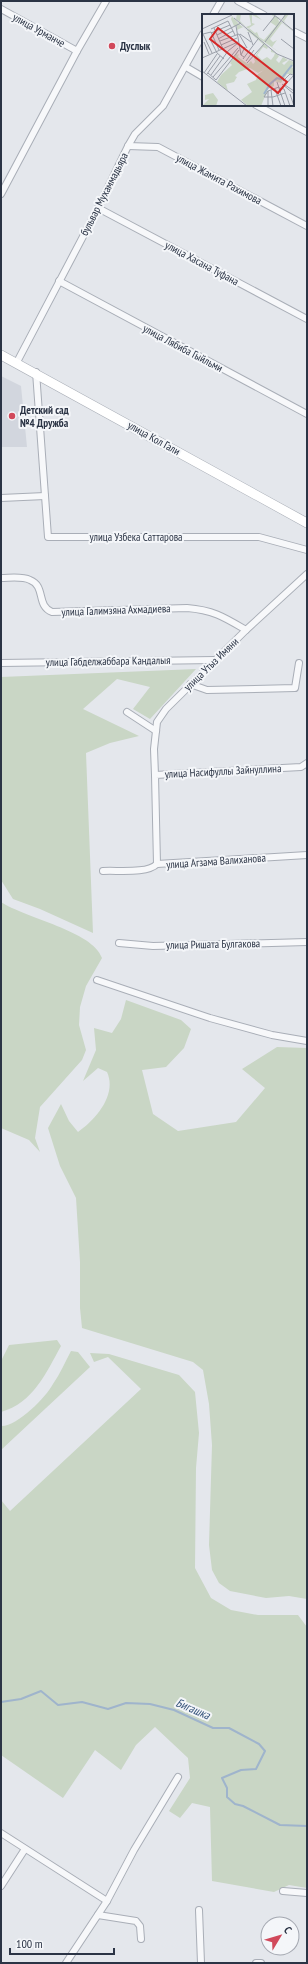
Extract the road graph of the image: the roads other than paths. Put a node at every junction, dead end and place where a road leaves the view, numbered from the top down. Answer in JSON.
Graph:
{"nodes":[{"id":1,"x":106,"y":1,"type":"edge"},
{"id":2,"x":221,"y":1,"type":"edge"},
{"id":3,"x":238,"y":1,"type":"edge"},
{"id":4,"x":3,"y":10,"type":"edge"},
{"id":5,"x":214,"y":14,"type":"edge"},
{"id":6,"x":262,"y":14,"type":"edge"},
{"id":7,"x":1,"y":17,"type":"edge"},
{"id":8,"x":294,"y":32,"type":"edge"},
{"id":9,"x":202,"y":36,"type":"edge"},
{"id":10,"x":307,"y":38,"type":"edge"},
{"id":11,"x":77,"y":51,"type":"junction"},
{"id":12,"x":186,"y":67,"type":"junction"},
{"id":13,"x":202,"y":76,"type":"edge"},
{"id":14,"x":258,"y":106,"type":"edge"},
{"id":15,"x":307,"y":132,"type":"edge"},
{"id":16,"x":128,"y":146,"type":"junction"},
{"id":17,"x":1,"y":194,"type":"edge"},
{"id":18,"x":98,"y":208,"type":"junction"},
{"id":19,"x":307,"y":226,"type":"edge"},
{"id":20,"x":59,"y":281,"type":"junction"},
{"id":21,"x":307,"y":319,"type":"edge"},
{"id":22,"x":1,"y":355,"type":"edge"},
{"id":23,"x":17,"y":362,"type":"junction"},
{"id":24,"x":36,"y":372,"type":"junction"},
{"id":25,"x":307,"y":414,"type":"edge"},
{"id":26,"x":45,"y":496,"type":"junction"},
{"id":27,"x":1,"y":498,"type":"edge"},
{"id":28,"x":307,"y":523,"type":"edge"},
{"id":29,"x":307,"y":550,"type":"edge"},
{"id":30,"x":307,"y":574,"type":"edge"},
{"id":31,"x":1,"y":578,"type":"edge"},
{"id":32,"x":246,"y":630,"type":"junction"},
{"id":33,"x":215,"y":660,"type":"junction"},
{"id":34,"x":1,"y":663,"type":"edge"},
{"id":35,"x":299,"y":663,"type":"dead end"},
{"id":36,"x":190,"y":684,"type":"junction"},
{"id":37,"x":127,"y":712,"type":"dead end"},
{"id":38,"x":156,"y":731,"type":"junction"},
{"id":39,"x":307,"y":763,"type":"edge"},
{"id":40,"x":156,"y":775,"type":"junction"},
{"id":41,"x":307,"y":854,"type":"edge"},
{"id":42,"x":157,"y":864,"type":"junction"},
{"id":43,"x":103,"y":870,"type":"dead end"},
{"id":44,"x":307,"y":942,"type":"edge"},
{"id":45,"x":119,"y":943,"type":"dead end"},
{"id":46,"x":97,"y":980,"type":"dead end"},
{"id":47,"x":307,"y":1041,"type":"edge"},
{"id":48,"x":178,"y":1777,"type":"dead end"},
{"id":49,"x":1,"y":1833,"type":"edge"},
{"id":50,"x":26,"y":1849,"type":"junction"},
{"id":51,"x":1,"y":1886,"type":"edge"},
{"id":52,"x":283,"y":1891,"type":"dead end"},
{"id":53,"x":307,"y":1893,"type":"edge"},
{"id":54,"x":107,"y":1901,"type":"junction"},
{"id":55,"x":199,"y":1910,"type":"dead end"},
{"id":56,"x":98,"y":1915,"type":"junction"},
{"id":57,"x":141,"y":1939,"type":"dead end"},
{"id":58,"x":66,"y":1963,"type":"edge"},
{"id":59,"x":201,"y":1963,"type":"edge"},
{"id":60,"x":257,"y":1963,"type":"edge"},
{"id":61,"x":261,"y":1963,"type":"edge"}],
"edges":[{"from":1,"to":11,"type":"street"},
{"from":2,"to":5,"type":"street"},
{"from":3,"to":6,"type":"street"},
{"from":4,"to":7,"type":"street"},
{"from":4,"to":11,"type":"street","name":"улица Урманче"},
{"from":8,"to":10,"type":"street"},
{"from":9,"to":12,"type":"street","name":"бульвар Мухаммадьяра"},
{"from":11,"to":17,"type":"street"},
{"from":12,"to":13,"type":"street"},
{"from":12,"to":16,"type":"street","name":"бульвар Мухаммадьяра"},
{"from":14,"to":15,"type":"street"},
{"from":16,"to":18,"type":"street","name":"бульвар Мухаммадьяра"},
{"from":16,"to":19,"type":"street","name":"улица Жамита Рахимова"},
{"from":18,"to":20,"type":"street","name":"бульвар Мухаммадьяра"},
{"from":18,"to":21,"type":"street","name":"улица Хасана Туфана"},
{"from":20,"to":23,"type":"street","name":"бульвар Мухаммадьяра"},
{"from":20,"to":25,"type":"street","name":"улица Лябиба Гыйльми"},
{"from":22,"to":23,"type":"street","name":"улица Кол Гали"},
{"from":23,"to":24,"type":"street","name":"улица Кол Гали"},
{"from":24,"to":26,"type":"street"},
{"from":24,"to":28,"type":"street","name":"улица Кол Гали"},
{"from":26,"to":27,"type":"street"},
{"from":26,"to":29,"type":"street","name":"улица Узбека Саттарова"},
{"from":30,"to":32,"type":"street","name":"улица Утыз Имяни"},
{"from":31,"to":32,"type":"street","name":"улица Галимзяна Ахмадиева"},
{"from":32,"to":33,"type":"street","name":"улица Утыз Имяни"},
{"from":33,"to":34,"type":"street","name":"улица Габделжаббара Кандалыя"},
{"from":33,"to":36,"type":"street","name":"улица Утыз Имяни"},
{"from":35,"to":36,"type":"street"},
{"from":36,"to":38,"type":"street","name":"улица Утыз Имяни"},
{"from":37,"to":38,"type":"street"},
{"from":38,"to":40,"type":"street","name":"улица Утыз Имяни"},
{"from":39,"to":40,"type":"street","name":"улица Насифуллы Зайнуллина"},
{"from":40,"to":42,"type":"street","name":"улица Насифуллы Зайнуллина"},
{"from":41,"to":42,"type":"street","name":"улица Агзама Валиханова"},
{"from":42,"to":43,"type":"street","name":"улица Агзама Валиханова"},
{"from":44,"to":45,"type":"street","name":"улица Ришата Булгакова"},
{"from":46,"to":47,"type":"street"},
{"from":48,"to":54,"type":"street"},
{"from":49,"to":50,"type":"street"},
{"from":50,"to":51,"type":"street"},
{"from":50,"to":54,"type":"street"},
{"from":52,"to":53,"type":"street"},
{"from":54,"to":56,"type":"street"},
{"from":55,"to":59,"type":"street"},
{"from":56,"to":57,"type":"street"},
{"from":56,"to":58,"type":"street"},
{"from":60,"to":61,"type":"street"}]}
